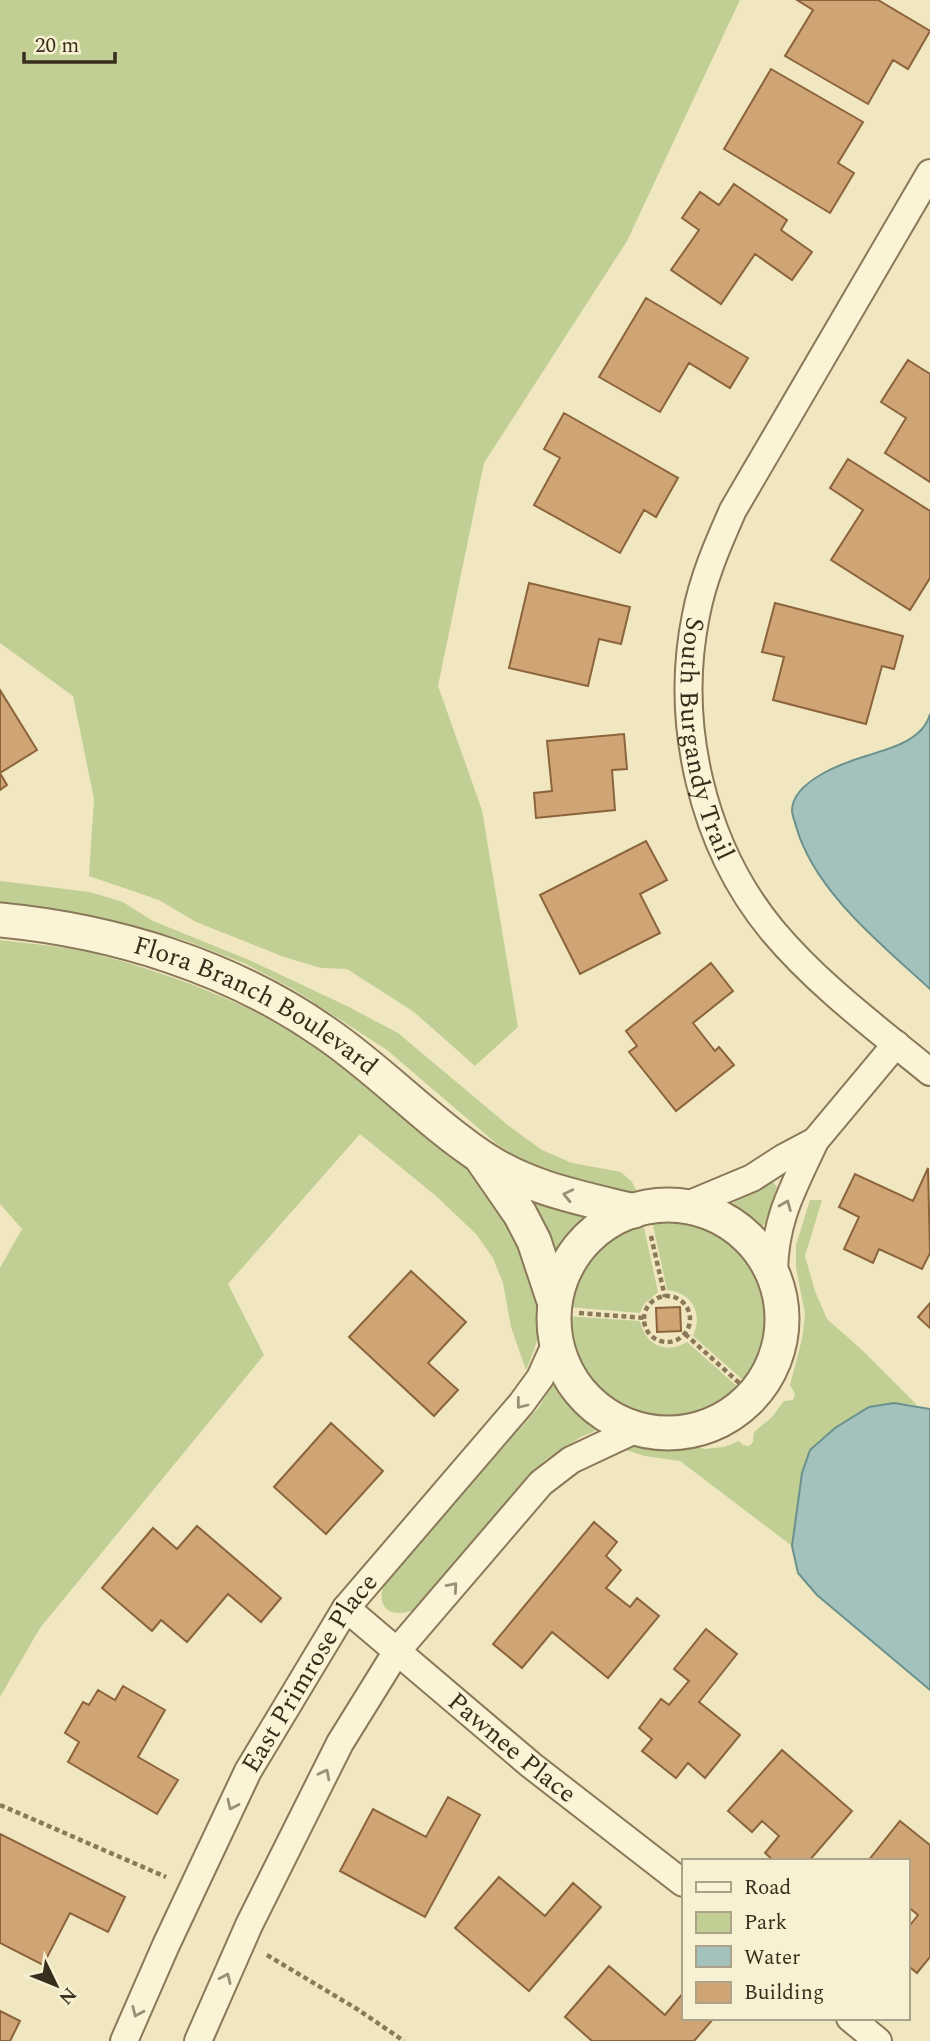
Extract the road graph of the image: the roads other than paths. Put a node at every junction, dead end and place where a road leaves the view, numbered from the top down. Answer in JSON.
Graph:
{"nodes":[{"id":1,"x":930,"y":173,"type":"edge"},
{"id":2,"x":0,"y":920,"type":"edge"},
{"id":3,"x":896,"y":1044,"type":"junction"},
{"id":4,"x":930,"y":1072,"type":"edge"},
{"id":5,"x":815,"y":1142,"type":"junction"},
{"id":6,"x":481,"y":1157,"type":"junction"},
{"id":7,"x":685,"y":1206,"type":"junction"},
{"id":8,"x":642,"y":1222,"type":"junction"},
{"id":9,"x":774,"y":1272,"type":"junction"},
{"id":10,"x":552,"y":1304,"type":"junction"},
{"id":11,"x":555,"y":1345,"type":"junction"},
{"id":12,"x":637,"y":1429,"type":"junction"},
{"id":13,"x":346,"y":1608,"type":"junction"},
{"id":14,"x":397,"y":1651,"type":"junction"},
{"id":15,"x":682,"y":1882,"type":"edge"},
{"id":16,"x":852,"y":2020,"type":"edge"},
{"id":17,"x":124,"y":2041,"type":"edge"},
{"id":18,"x":198,"y":2041,"type":"edge"},
{"id":19,"x":878,"y":2041,"type":"edge"}],
"edges":[{"from":1,"to":3,"type":"street","name":"South Burgandy Trail"},
{"from":2,"to":6,"type":"street","name":"Flora Branch Boulevard"},
{"from":3,"to":4,"type":"street","name":"South Burgandy Trail"},
{"from":3,"to":5,"type":"street"},
{"from":5,"to":7,"type":"street"},
{"from":9,"to":5,"type":"street","one_way":true},
{"from":8,"to":6,"type":"street","name":"Flora Branch Boulevard","one_way":true},
{"from":6,"to":10,"type":"street","name":"Flora Branch Boulevard"},
{"from":7,"to":8,"type":"street","name":"Flora Branch Boulevard"},
{"from":7,"to":9,"type":"street","name":"Flora Branch Boulevard"},
{"from":8,"to":10,"type":"street","name":"Flora Branch Boulevard"},
{"from":9,"to":12,"type":"street","name":"Flora Branch Boulevard"},
{"from":10,"to":11,"type":"street","name":"Flora Branch Boulevard"},
{"from":11,"to":12,"type":"street","name":"Flora Branch Boulevard"},
{"from":11,"to":13,"type":"street","name":"East Primrose Place","one_way":true},
{"from":14,"to":12,"type":"street","one_way":true},
{"from":13,"to":14,"type":"street","name":"Pawnee Place"},
{"from":13,"to":17,"type":"street","name":"East Primrose Place","one_way":true},
{"from":14,"to":15,"type":"street","name":"Pawnee Place"},
{"from":18,"to":14,"type":"street","one_way":true},
{"from":16,"to":19,"type":"street"}]}
